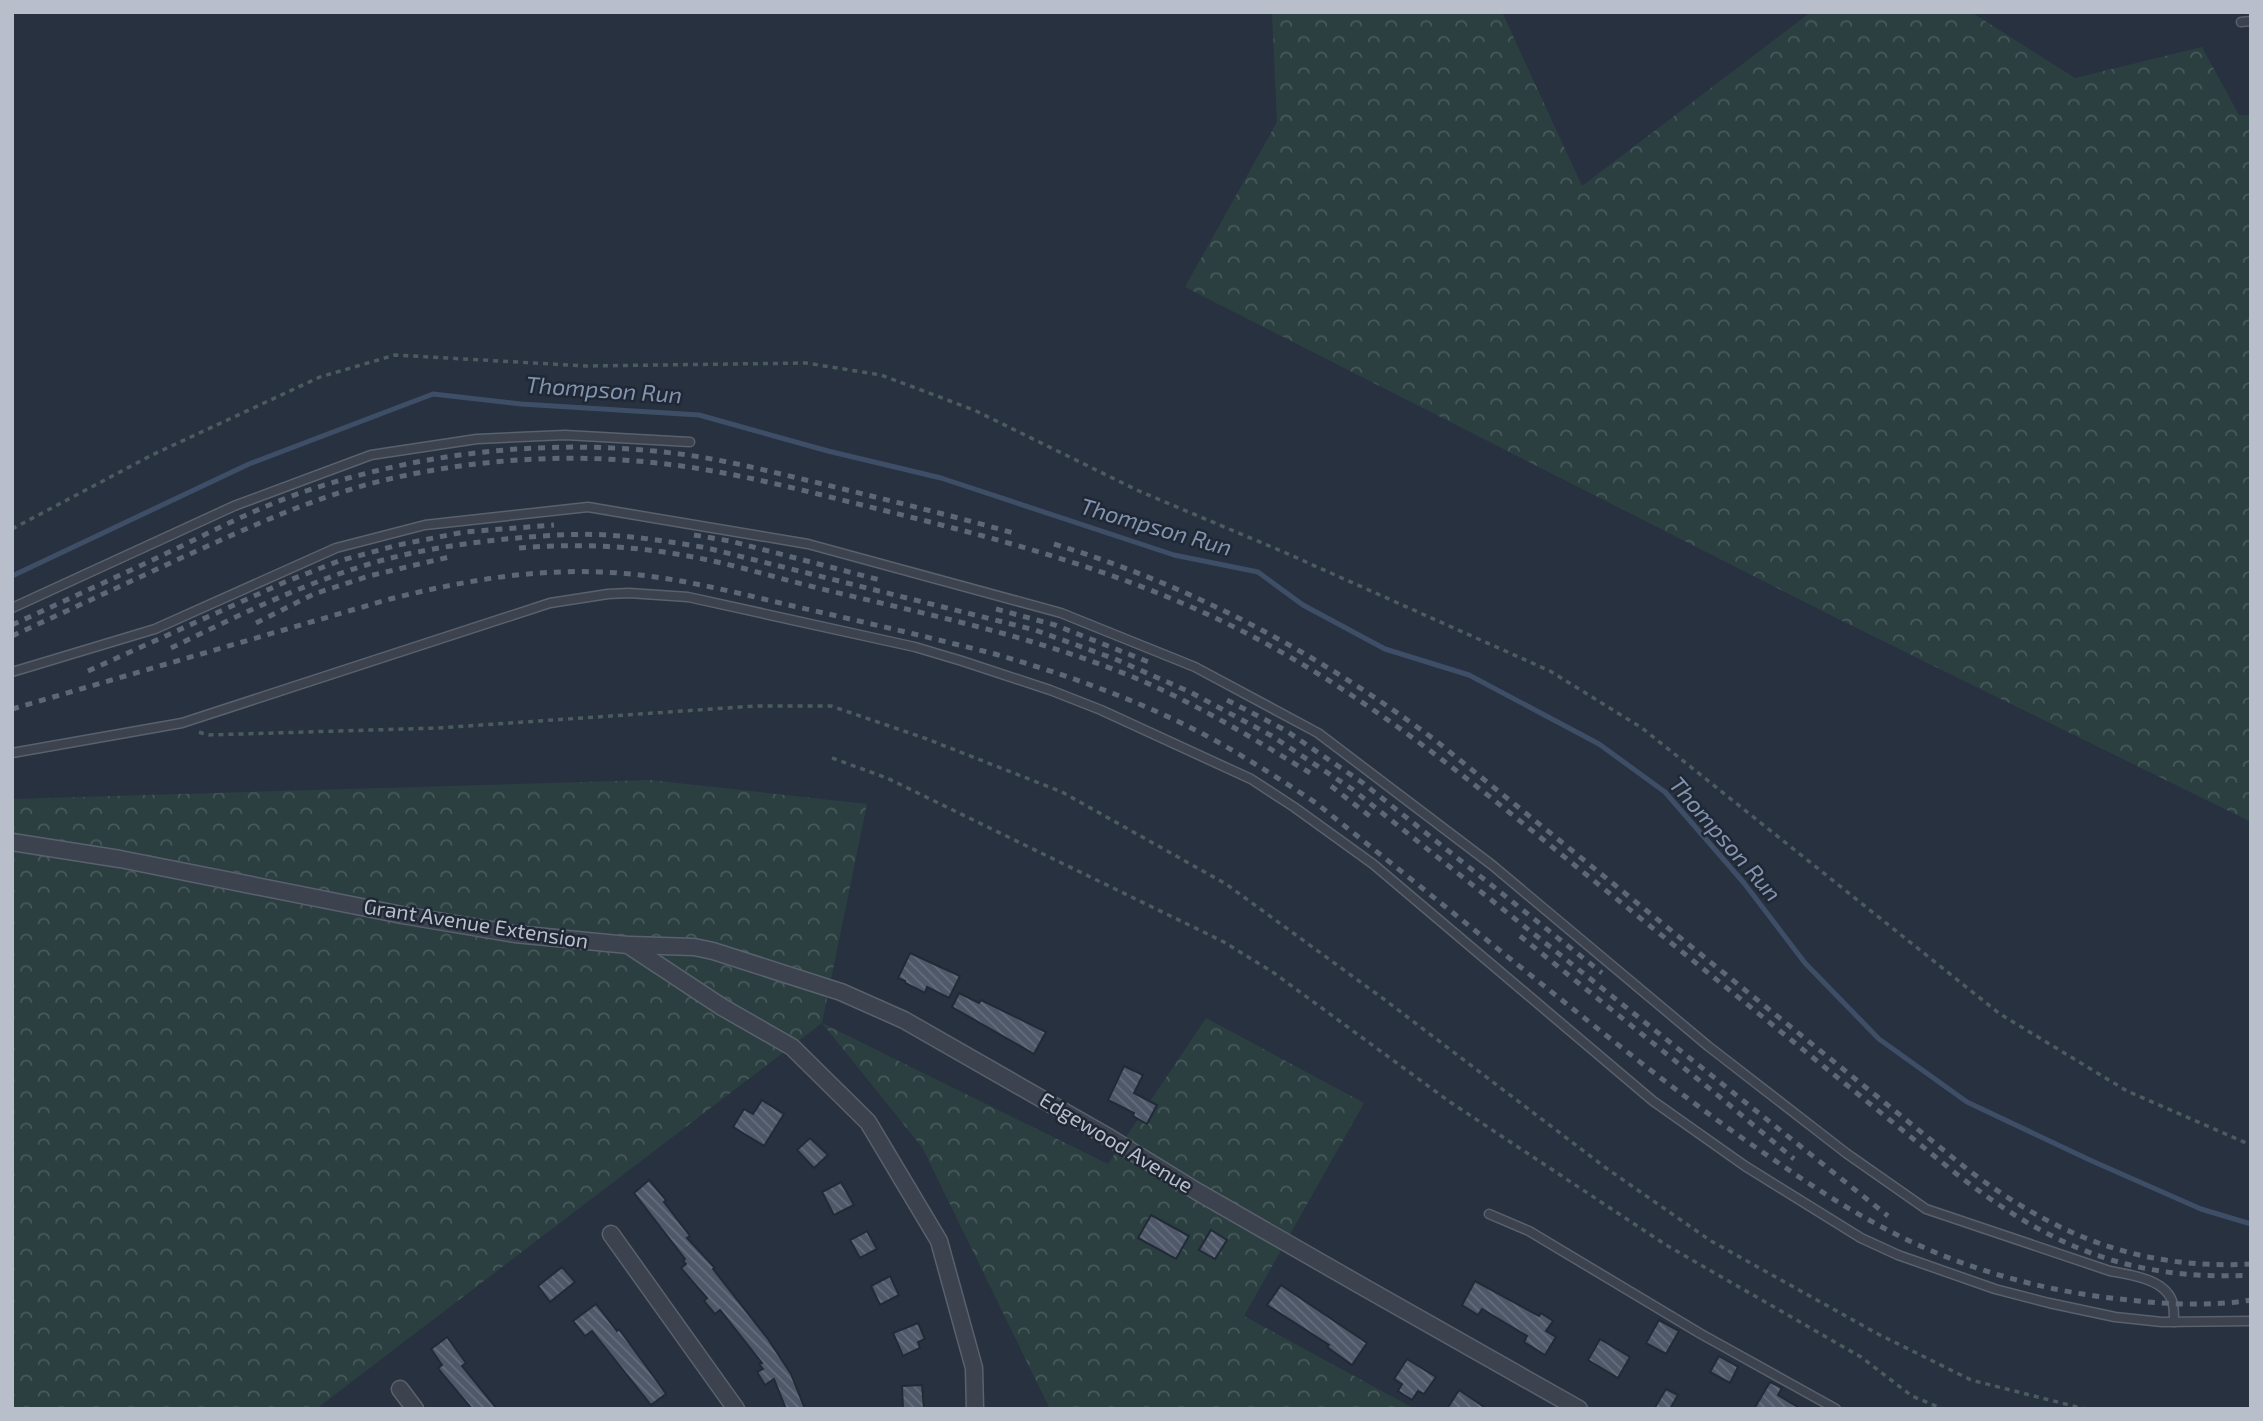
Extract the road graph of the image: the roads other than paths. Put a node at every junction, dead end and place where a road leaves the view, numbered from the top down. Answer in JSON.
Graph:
{"nodes":[{"id":1,"x":2251,"y":21,"type":"edge"},
{"id":2,"x":2241,"y":22,"type":"dead end"},
{"id":3,"x":690,"y":442,"type":"dead end"},
{"id":4,"x":12,"y":608,"type":"edge"},
{"id":5,"x":12,"y":672,"type":"edge"},
{"id":6,"x":12,"y":753,"type":"edge"},
{"id":7,"x":12,"y":842,"type":"edge"},
{"id":8,"x":628,"y":945,"type":"junction"},
{"id":9,"x":1489,"y":1214,"type":"dead end"},
{"id":10,"x":611,"y":1234,"type":"dead end"},
{"id":11,"x":2251,"y":1321,"type":"edge"},
{"id":12,"x":2175,"y":1322,"type":"junction"},
{"id":13,"x":400,"y":1389,"type":"dead end"},
{"id":14,"x":415,"y":1409,"type":"edge"},
{"id":15,"x":736,"y":1409,"type":"edge"},
{"id":16,"x":975,"y":1409,"type":"edge"},
{"id":17,"x":1579,"y":1409,"type":"edge"},
{"id":18,"x":1836,"y":1409,"type":"edge"}],
"edges":[{"from":1,"to":2,"type":"lane"},
{"from":3,"to":4,"type":"lane"},
{"from":5,"to":12,"type":"lane"},
{"from":6,"to":12,"type":"lane"},
{"from":7,"to":8,"type":"street","name":"Grant Avenue Extension"},
{"from":8,"to":16,"type":"street","name":"Grant Avenue Extension"},
{"from":8,"to":17,"type":"street","name":"Edgewood Avenue"},
{"from":9,"to":18,"type":"lane"},
{"from":10,"to":15,"type":"street"},
{"from":11,"to":12,"type":"lane"},
{"from":13,"to":14,"type":"street"}]}
